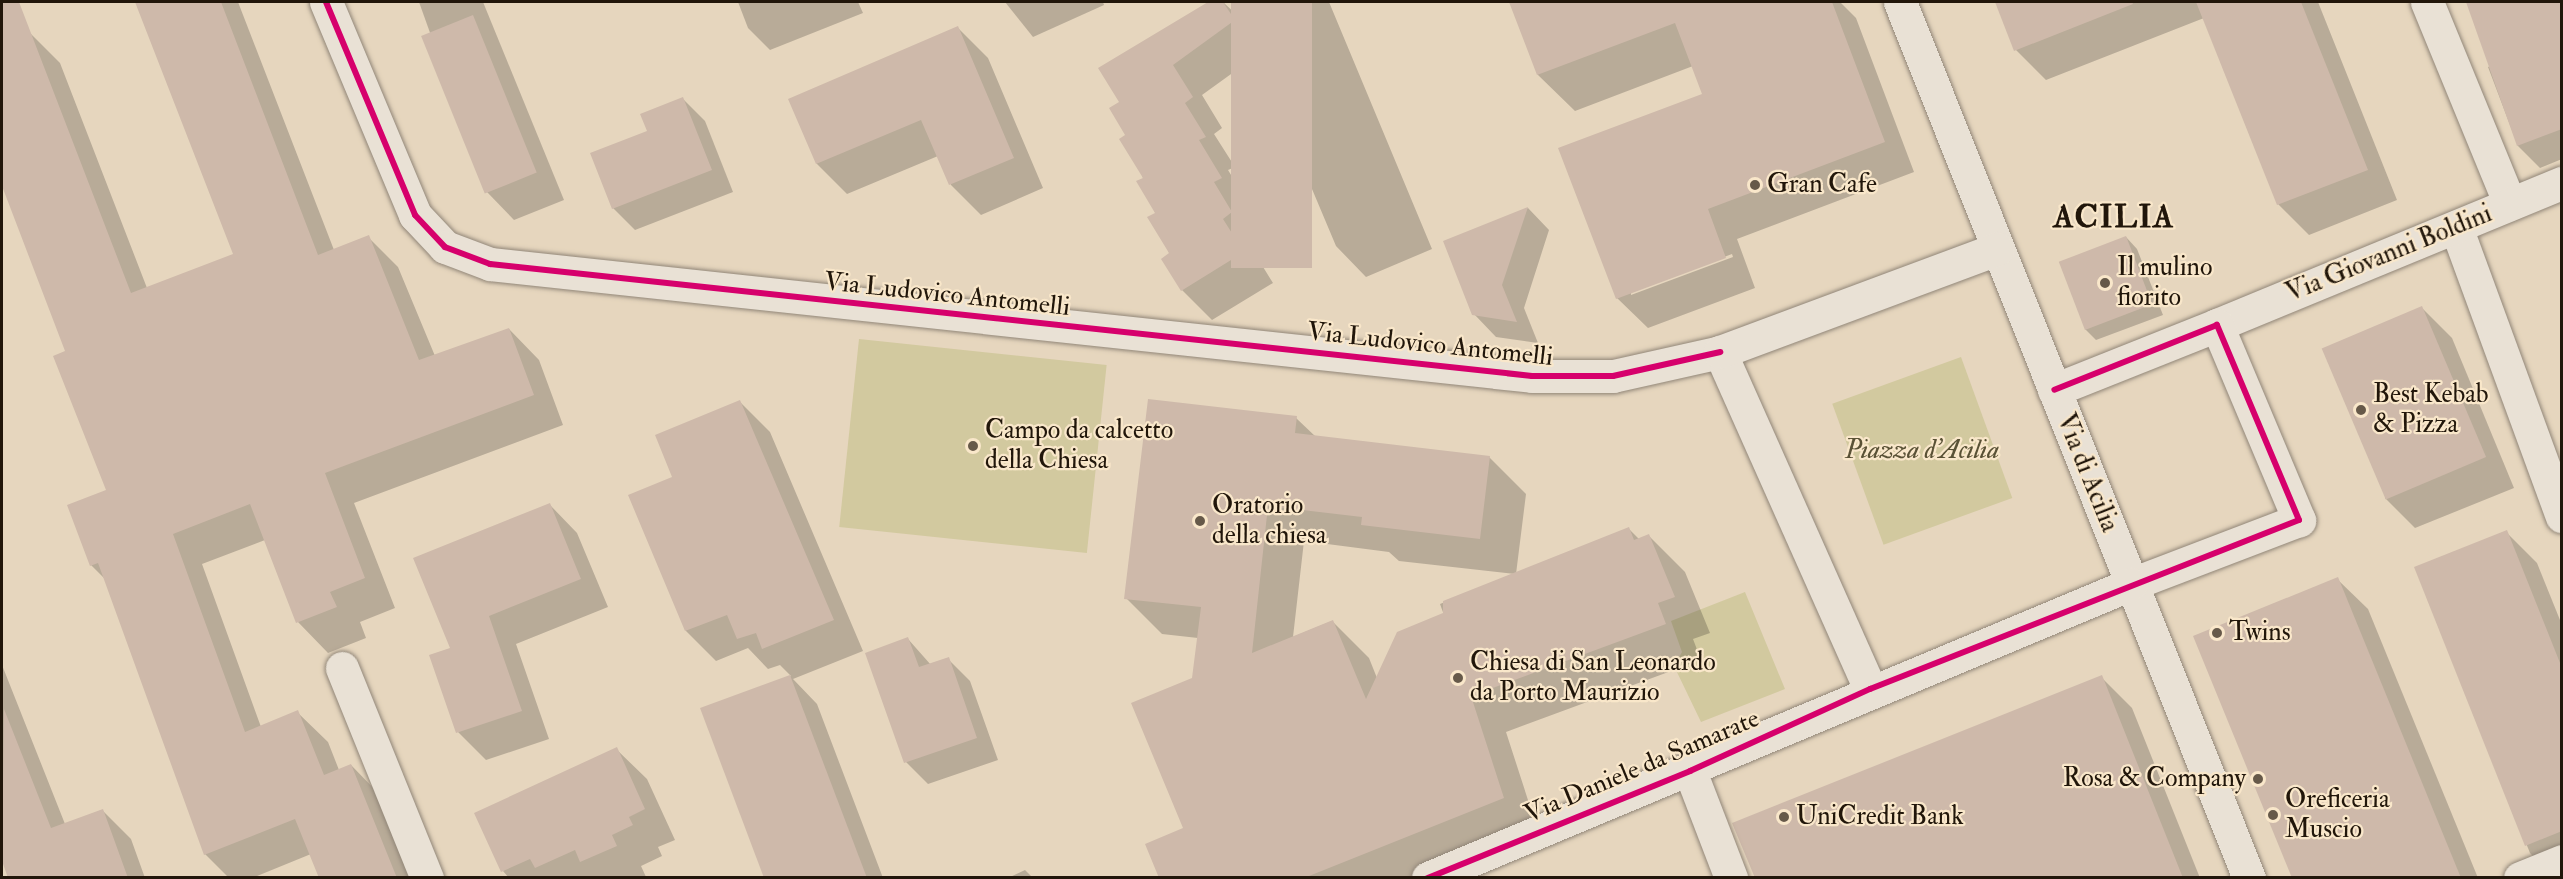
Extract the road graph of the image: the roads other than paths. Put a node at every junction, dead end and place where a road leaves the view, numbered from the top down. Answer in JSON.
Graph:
{"nodes":[{"id":1,"x":326,"y":2,"type":"edge"},
{"id":2,"x":1900,"y":2,"type":"edge"},
{"id":3,"x":2427,"y":2,"type":"edge"},
{"id":4,"x":2562,"y":183,"type":"edge"},
{"id":5,"x":2510,"y":204,"type":"junction"},
{"id":6,"x":2456,"y":227,"type":"junction"},
{"id":7,"x":1997,"y":249,"type":"junction"},
{"id":8,"x":2217,"y":325,"type":"junction"},
{"id":9,"x":1720,"y":352,"type":"junction"},
{"id":10,"x":2054,"y":390,"type":"junction"},
{"id":11,"x":2562,"y":516,"type":"edge"},
{"id":12,"x":2131,"y":584,"type":"junction"},
{"id":13,"x":342,"y":668,"type":"dead end"},
{"id":14,"x":1870,"y":689,"type":"junction"},
{"id":15,"x":1690,"y":771,"type":"junction"},
{"id":16,"x":2562,"y":861,"type":"edge"},
{"id":17,"x":427,"y":878,"type":"edge"},
{"id":18,"x":1428,"y":878,"type":"edge"},
{"id":19,"x":1731,"y":878,"type":"edge"},
{"id":20,"x":2248,"y":878,"type":"edge"},
{"id":21,"x":2520,"y":878,"type":"edge"}],
"edges":[{"from":1,"to":9,"type":"street","name":"Via Ludovico Antomelli"},
{"from":2,"to":7,"type":"street","name":"Via di Acilia"},
{"from":3,"to":5,"type":"street"},
{"from":4,"to":5,"type":"street","name":"Via Giovanni Boldini"},
{"from":5,"to":6,"type":"street","name":"Via Giovanni Boldini"},
{"from":6,"to":8,"type":"street","name":"Via Giovanni Boldini"},
{"from":6,"to":11,"type":"street"},
{"from":7,"to":9,"type":"street","name":"Via Ludovico Antomelli"},
{"from":7,"to":10,"type":"street","name":"Via di Acilia"},
{"from":8,"to":10,"type":"street","name":"Via Giovanni Boldini"},
{"from":8,"to":12,"type":"street","name":"Via Daniele da Samarate"},
{"from":9,"to":14,"type":"street"},
{"from":10,"to":12,"type":"street","name":"Via di Acilia"},
{"from":12,"to":14,"type":"street","name":"Via Daniele da Samarate"},
{"from":12,"to":20,"type":"street","name":"Via di Acilia"},
{"from":13,"to":17,"type":"street"},
{"from":14,"to":15,"type":"street","name":"Via Daniele da Samarate"},
{"from":15,"to":18,"type":"street","name":"Via Daniele da Samarate"},
{"from":15,"to":19,"type":"street"},
{"from":16,"to":21,"type":"street"}]}
